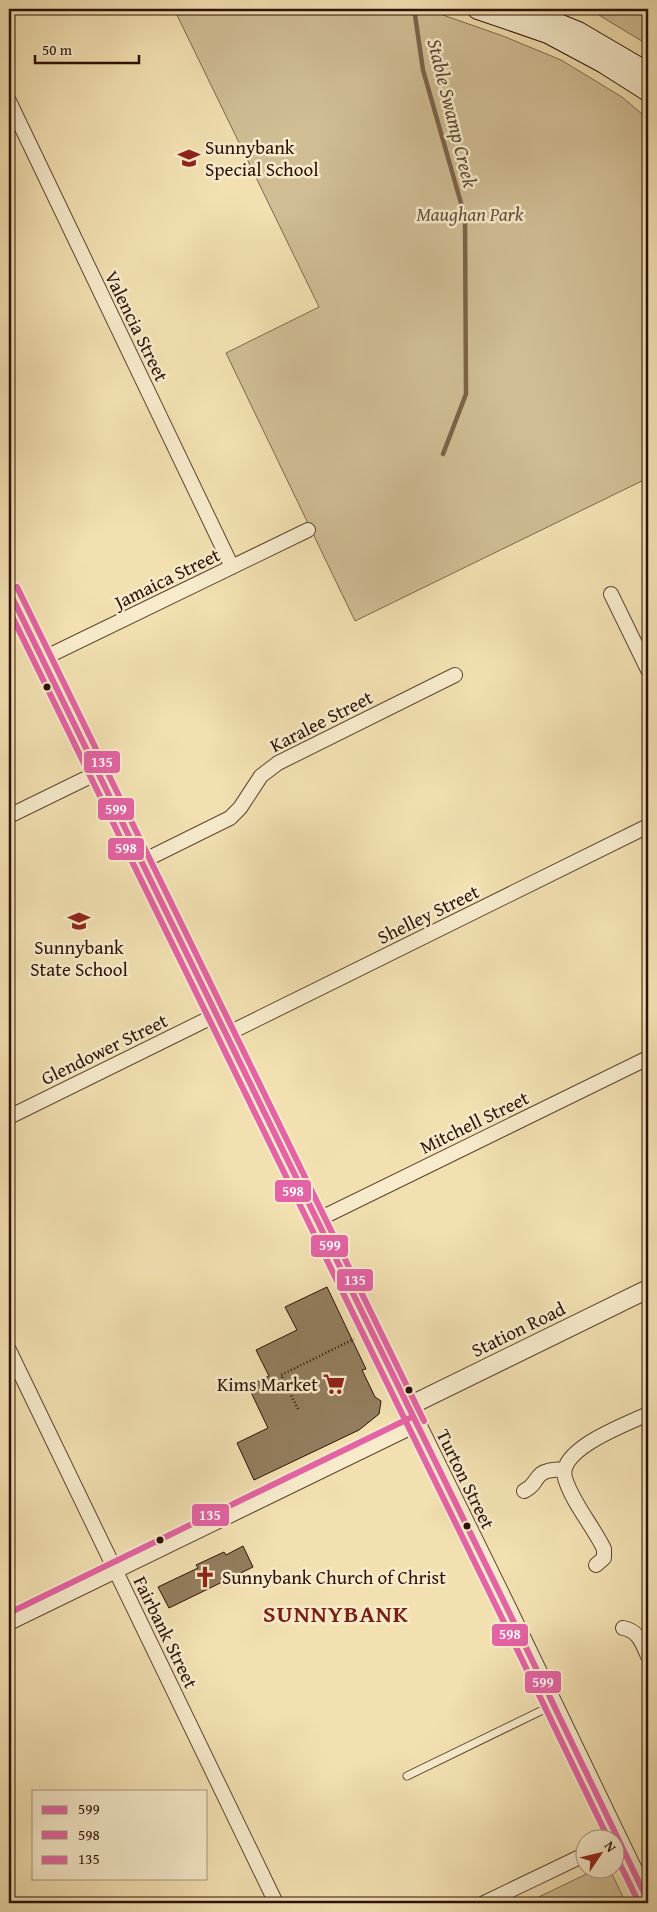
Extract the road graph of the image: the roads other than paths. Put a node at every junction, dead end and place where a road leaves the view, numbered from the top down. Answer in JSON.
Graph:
{"nodes":[{"id":1,"x":478,"y":9,"type":"edge"},
{"id":2,"x":522,"y":9,"type":"edge"},
{"id":3,"x":648,"y":73,"type":"edge"},
{"id":4,"x":648,"y":91,"type":"edge"},
{"id":5,"x":9,"y":101,"type":"edge"},
{"id":6,"x":308,"y":530,"type":"dead end"},
{"id":7,"x":232,"y":567,"type":"junction"},
{"id":8,"x":9,"y":591,"type":"edge"},
{"id":9,"x":611,"y":594,"type":"dead end"},
{"id":10,"x":42,"y":659,"type":"junction"},
{"id":11,"x":648,"y":670,"type":"edge"},
{"id":12,"x":455,"y":675,"type":"dead end"},
{"id":13,"x":97,"y":773,"type":"junction"},
{"id":14,"x":9,"y":816,"type":"edge"},
{"id":15,"x":648,"y":826,"type":"edge"},
{"id":16,"x":141,"y":862,"type":"junction"},
{"id":17,"x":216,"y":1015,"type":"junction"},
{"id":18,"x":225,"y":1035,"type":"junction"},
{"id":19,"x":648,"y":1058,"type":"edge"},
{"id":20,"x":9,"y":1117,"type":"edge"},
{"id":21,"x":317,"y":1220,"type":"junction"},
{"id":22,"x":648,"y":1289,"type":"edge"},
{"id":23,"x":9,"y":1350,"type":"edge"},
{"id":24,"x":407,"y":1407,"type":"junction"},
{"id":25,"x":648,"y":1414,"type":"edge"},
{"id":26,"x":416,"y":1425,"type":"junction"},
{"id":27,"x":564,"y":1469,"type":"junction"},
{"id":28,"x":524,"y":1491,"type":"dead end"},
{"id":29,"x":596,"y":1565,"type":"dead end"},
{"id":30,"x":116,"y":1571,"type":"junction"},
{"id":31,"x":9,"y":1623,"type":"edge"},
{"id":32,"x":623,"y":1628,"type":"dead end"},
{"id":33,"x":648,"y":1656,"type":"edge"},
{"id":34,"x":553,"y":1705,"type":"junction"},
{"id":35,"x":407,"y":1776,"type":"dead end"},
{"id":36,"x":612,"y":1830,"type":"edge"},
{"id":37,"x":624,"y":1854,"type":"edge"},
{"id":38,"x":574,"y":1860,"type":"edge"},
{"id":39,"x":648,"y":1901,"type":"edge"},
{"id":40,"x":276,"y":1903,"type":"edge"},
{"id":41,"x":484,"y":1903,"type":"edge"}],
"edges":[{"from":1,"to":4,"type":"main road"},
{"from":2,"to":3,"type":"main road"},
{"from":5,"to":7,"type":"street","name":"Valencia Street"},
{"from":6,"to":7,"type":"street","name":"Jamaica Street"},
{"from":7,"to":10,"type":"street","name":"Jamaica Street"},
{"from":8,"to":10,"type":"street","name":"Turton Street"},
{"from":9,"to":11,"type":"street"},
{"from":10,"to":13,"type":"street","name":"Turton Street"},
{"from":12,"to":16,"type":"street","name":"Karalee Street"},
{"from":13,"to":14,"type":"street"},
{"from":13,"to":16,"type":"street","name":"Turton Street"},
{"from":15,"to":18,"type":"street","name":"Shelley Street"},
{"from":16,"to":17,"type":"street","name":"Turton Street"},
{"from":17,"to":18,"type":"street","name":"Turton Street"},
{"from":17,"to":20,"type":"street","name":"Glendower Street"},
{"from":18,"to":21,"type":"street","name":"Turton Street"},
{"from":19,"to":21,"type":"street","name":"Mitchell Street"},
{"from":21,"to":24,"type":"street","name":"Turton Street"},
{"from":22,"to":24,"type":"street","name":"Station Road"},
{"from":23,"to":30,"type":"street","name":"Fairbank Street"},
{"from":24,"to":26,"type":"street","name":"Turton Street"},
{"from":25,"to":27,"type":"street"},
{"from":26,"to":30,"type":"street"},
{"from":26,"to":34,"type":"street","name":"Turton Street"},
{"from":27,"to":28,"type":"street"},
{"from":27,"to":29,"type":"street"},
{"from":30,"to":31,"type":"street"},
{"from":30,"to":40,"type":"street","name":"Fairbank Street"},
{"from":32,"to":33,"type":"street"},
{"from":34,"to":35,"type":"lane"},
{"from":34,"to":36,"type":"street","name":"Turton Street"},
{"from":37,"to":39,"type":"street","name":"Turton Street"},
{"from":38,"to":41,"type":"street"}]}
